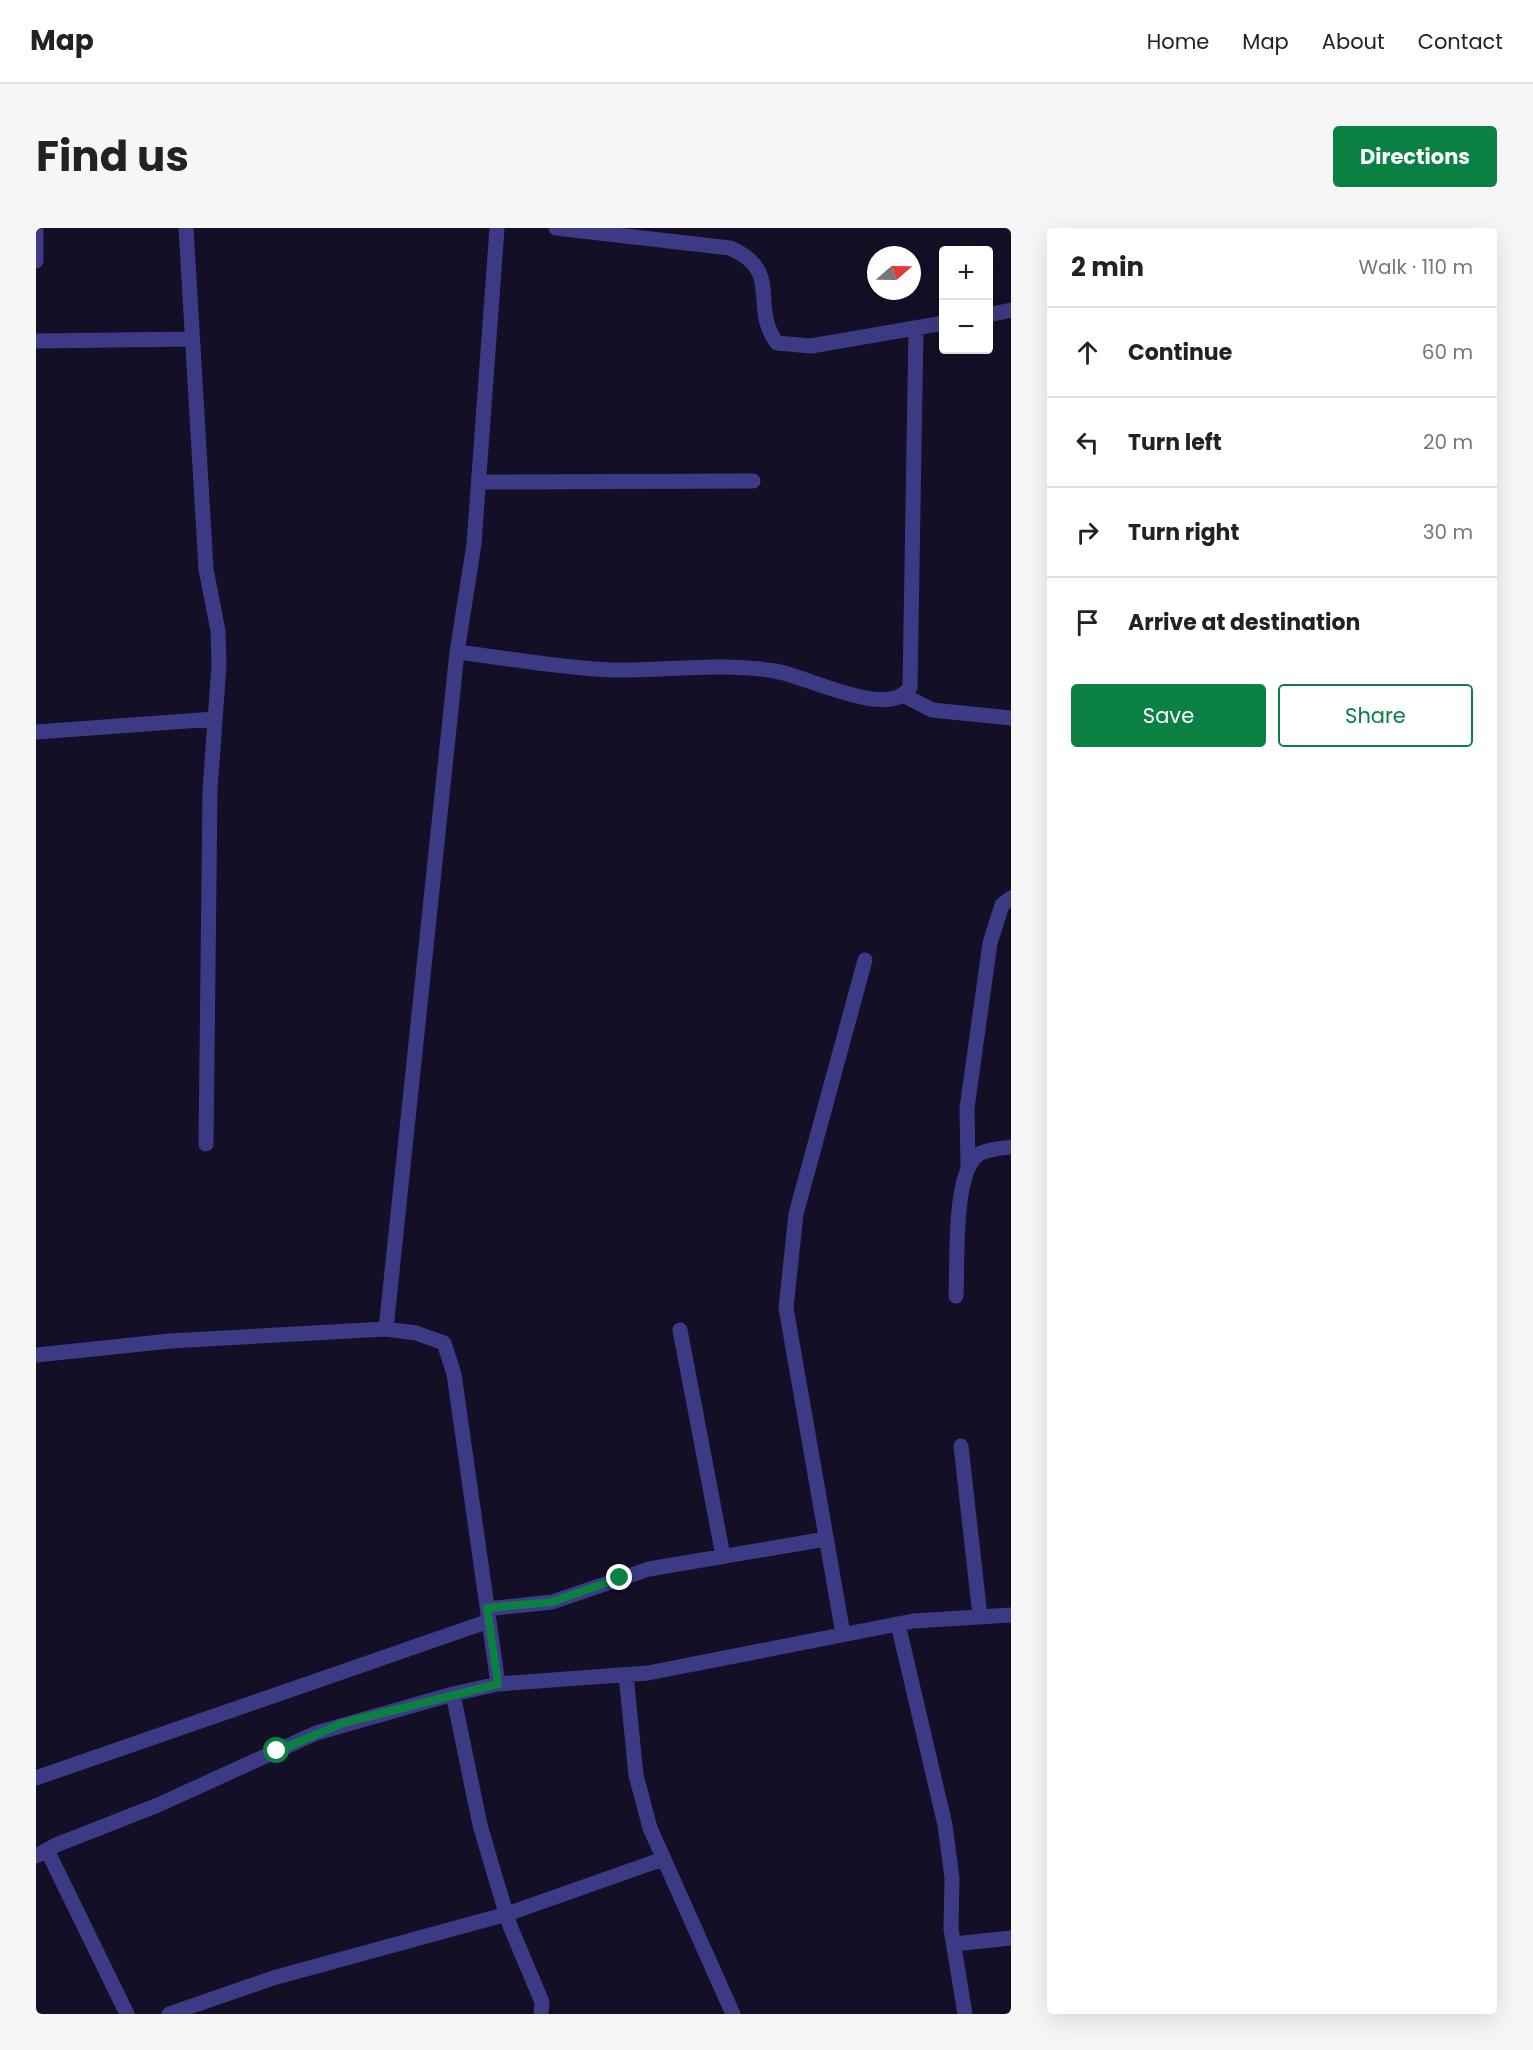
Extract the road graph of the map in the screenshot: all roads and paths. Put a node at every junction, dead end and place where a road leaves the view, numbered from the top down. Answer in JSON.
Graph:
{"nodes":[{"id":1,"x":186,"y":228,"type":"edge"},
{"id":2,"x":497,"y":228,"type":"edge"},
{"id":3,"x":556,"y":228,"type":"edge"},
{"id":4,"x":36,"y":230,"type":"edge"},
{"id":5,"x":36,"y":261,"type":"edge"},
{"id":6,"x":1011,"y":310,"type":"edge"},
{"id":7,"x":993,"y":314,"type":"edge"},
{"id":8,"x":939,"y":324,"type":"edge"},
{"id":9,"x":916,"y":328,"type":"junction"},
{"id":10,"x":191,"y":339,"type":"junction"},
{"id":11,"x":36,"y":340,"type":"edge"},
{"id":12,"x":753,"y":481,"type":"dead end"},
{"id":13,"x":479,"y":482,"type":"junction"},
{"id":14,"x":457,"y":652,"type":"junction"},
{"id":15,"x":906,"y":696,"type":"junction"},
{"id":16,"x":1011,"y":718,"type":"edge"},
{"id":17,"x":214,"y":719,"type":"junction"},
{"id":18,"x":36,"y":732,"type":"edge"},
{"id":19,"x":1011,"y":898,"type":"edge"},
{"id":20,"x":865,"y":960,"type":"dead end"},
{"id":21,"x":206,"y":1144,"type":"dead end"},
{"id":22,"x":1011,"y":1147,"type":"edge"},
{"id":23,"x":968,"y":1167,"type":"junction"},
{"id":24,"x":956,"y":1296,"type":"dead end"},
{"id":25,"x":386,"y":1329,"type":"junction"},
{"id":26,"x":680,"y":1330,"type":"dead end"},
{"id":27,"x":36,"y":1355,"type":"edge"},
{"id":28,"x":961,"y":1446,"type":"dead end"},
{"id":29,"x":826,"y":1539,"type":"junction"},
{"id":30,"x":723,"y":1557,"type":"junction"},
{"id":31,"x":488,"y":1615,"type":"junction"},
{"id":32,"x":1011,"y":1615,"type":"edge"},
{"id":33,"x":980,"y":1616,"type":"junction"},
{"id":34,"x":898,"y":1624,"type":"junction"},
{"id":35,"x":843,"y":1634,"type":"junction"},
{"id":36,"x":626,"y":1675,"type":"junction"},
{"id":37,"x":498,"y":1684,"type":"junction"},
{"id":38,"x":453,"y":1694,"type":"junction"},
{"id":39,"x":36,"y":1778,"type":"edge"},
{"id":40,"x":42,"y":1853,"type":"edge"},
{"id":41,"x":663,"y":1859,"type":"junction"},
{"id":42,"x":507,"y":1914,"type":"junction"},
{"id":43,"x":1011,"y":1938,"type":"edge"},
{"id":44,"x":954,"y":1944,"type":"junction"},
{"id":45,"x":127,"y":2014,"type":"edge"},
{"id":46,"x":169,"y":2014,"type":"edge"},
{"id":47,"x":541,"y":2014,"type":"edge"},
{"id":48,"x":733,"y":2014,"type":"edge"},
{"id":49,"x":965,"y":2014,"type":"edge"}],
"edges":[{"from":1,"to":10,"type":"street"},
{"from":2,"to":13,"type":"street"},
{"from":3,"to":9,"type":"street"},
{"from":4,"to":5,"type":"street"},
{"from":6,"to":7,"type":"street"},
{"from":8,"to":9,"type":"street"},
{"from":9,"to":15,"type":"street"},
{"from":10,"to":11,"type":"street"},
{"from":10,"to":17,"type":"street"},
{"from":12,"to":13,"type":"street"},
{"from":13,"to":14,"type":"street"},
{"from":14,"to":15,"type":"street"},
{"from":14,"to":25,"type":"street"},
{"from":15,"to":16,"type":"street"},
{"from":17,"to":18,"type":"street"},
{"from":17,"to":21,"type":"street"},
{"from":19,"to":23,"type":"street"},
{"from":20,"to":29,"type":"street"},
{"from":22,"to":23,"type":"street"},
{"from":23,"to":24,"type":"street"},
{"from":25,"to":27,"type":"street"},
{"from":25,"to":31,"type":"street"},
{"from":26,"to":30,"type":"street"},
{"from":28,"to":33,"type":"street"},
{"from":29,"to":30,"type":"street"},
{"from":29,"to":35,"type":"street"},
{"from":30,"to":31,"type":"street"},
{"from":31,"to":37,"type":"street"},
{"from":31,"to":39,"type":"street"},
{"from":32,"to":33,"type":"street"},
{"from":33,"to":34,"type":"street"},
{"from":34,"to":35,"type":"street"},
{"from":34,"to":44,"type":"street"},
{"from":35,"to":36,"type":"street"},
{"from":36,"to":37,"type":"street"},
{"from":36,"to":41,"type":"street"},
{"from":37,"to":38,"type":"street"},
{"from":38,"to":40,"type":"street"},
{"from":38,"to":42,"type":"street"},
{"from":40,"to":45,"type":"street"},
{"from":41,"to":42,"type":"street"},
{"from":41,"to":48,"type":"street"},
{"from":42,"to":46,"type":"street"},
{"from":42,"to":47,"type":"street"},
{"from":43,"to":44,"type":"street"},
{"from":44,"to":49,"type":"street"}]}
